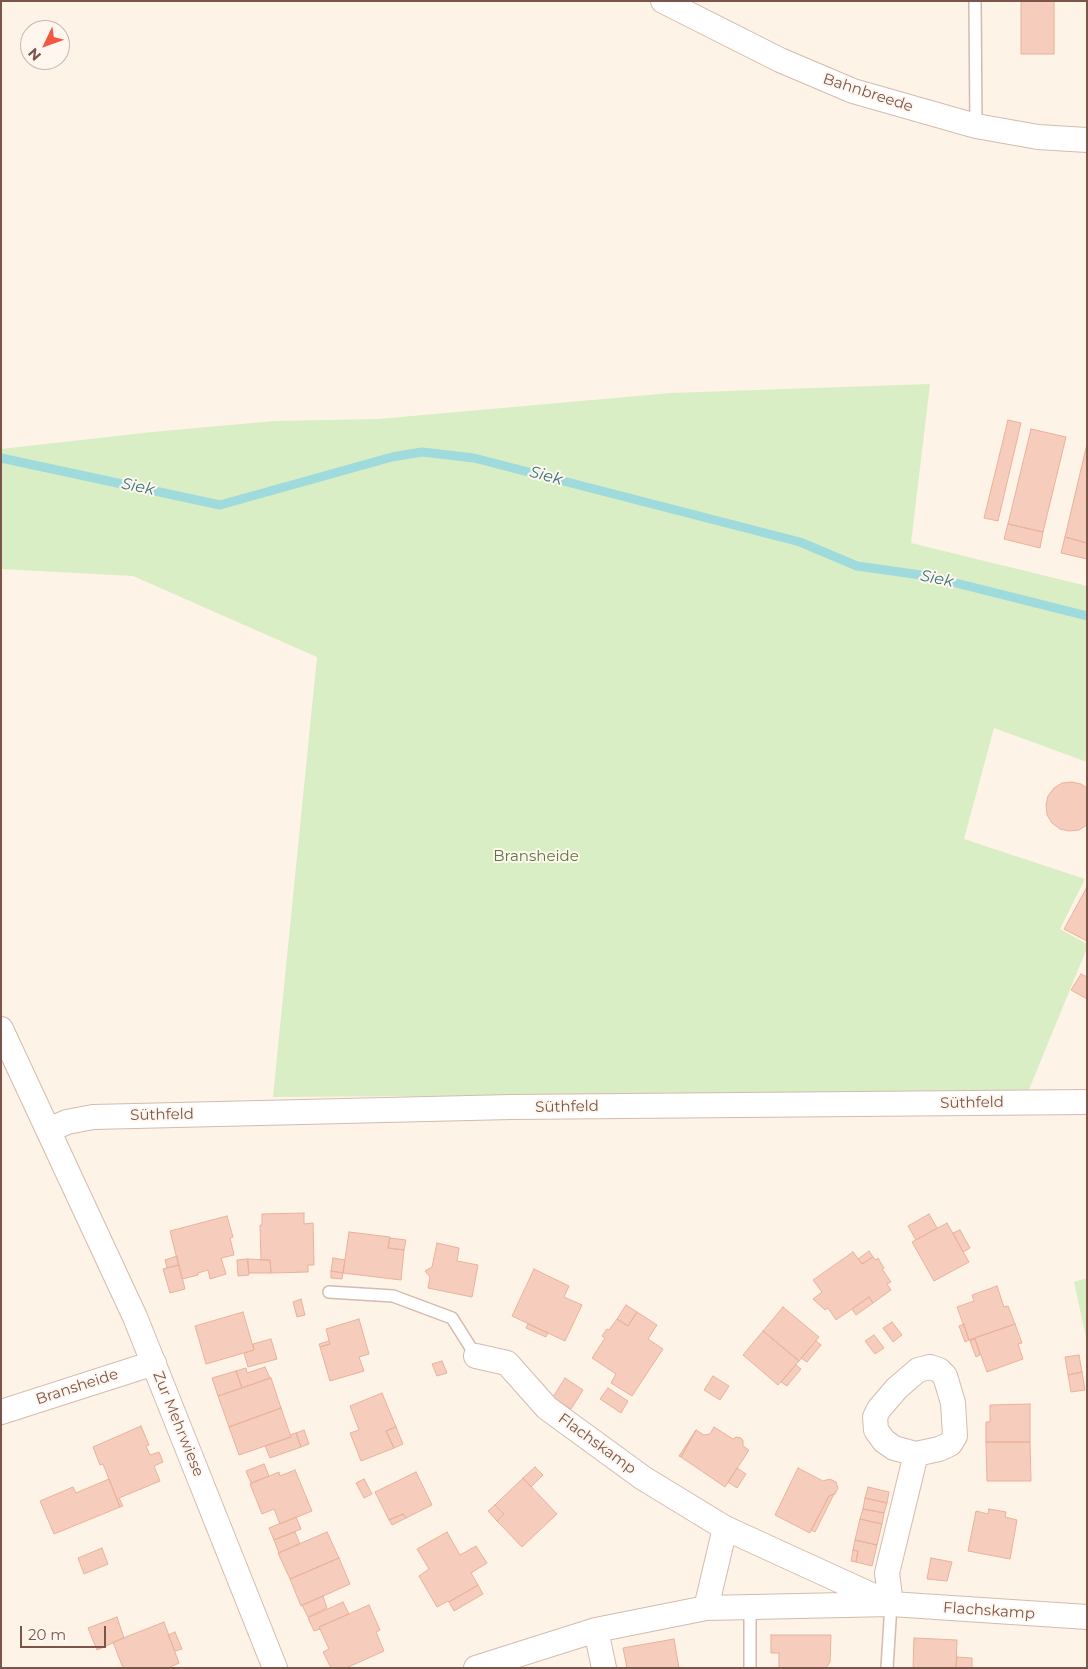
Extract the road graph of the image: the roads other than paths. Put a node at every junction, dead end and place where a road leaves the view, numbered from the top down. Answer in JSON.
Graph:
{"nodes":[{"id":1,"x":663,"y":1,"type":"edge"},
{"id":2,"x":975,"y":1,"type":"edge"},
{"id":3,"x":976,"y":126,"type":"junction"},
{"id":4,"x":1087,"y":140,"type":"edge"},
{"id":5,"x":1,"y":1029,"type":"edge"},
{"id":6,"x":1087,"y":1102,"type":"edge"},
{"id":7,"x":49,"y":1130,"type":"junction"},
{"id":8,"x":330,"y":1292,"type":"dead end"},
{"id":9,"x":476,"y":1356,"type":"joint"},
{"id":10,"x":154,"y":1363,"type":"junction"},
{"id":11,"x":1,"y":1412,"type":"edge"},
{"id":12,"x":916,"y":1454,"type":"dead end"},
{"id":13,"x":725,"y":1528,"type":"junction"},
{"id":14,"x":891,"y":1604,"type":"junction"},
{"id":15,"x":706,"y":1608,"type":"junction"},
{"id":16,"x":750,"y":1608,"type":"junction"},
{"id":17,"x":1087,"y":1618,"type":"edge"},
{"id":18,"x":596,"y":1630,"type":"junction"},
{"id":19,"x":274,"y":1668,"type":"edge"},
{"id":20,"x":476,"y":1668,"type":"edge"},
{"id":21,"x":604,"y":1668,"type":"edge"},
{"id":22,"x":750,"y":1668,"type":"edge"},
{"id":23,"x":887,"y":1668,"type":"edge"}],
"edges":[{"from":1,"to":3,"type":"street","name":"Bahnbreede"},
{"from":2,"to":3,"type":"lane"},
{"from":3,"to":4,"type":"street","name":"Bahnbreede"},
{"from":5,"to":7,"type":"street"},
{"from":6,"to":7,"type":"street","name":"Süthfeld"},
{"from":7,"to":10,"type":"street","name":"Zur Mehrwiese"},
{"from":8,"to":9,"type":"lane"},
{"from":9,"to":13,"type":"street","name":"Flachskamp"},
{"from":10,"to":11,"type":"street","name":"Bransheide"},
{"from":10,"to":19,"type":"street","name":"Zur Mehrwiese"},
{"from":12,"to":14,"type":"street"},
{"from":13,"to":14,"type":"street","name":"Flachskamp"},
{"from":13,"to":15,"type":"street"},
{"from":14,"to":16,"type":"street","name":"Flachskamp"},
{"from":14,"to":17,"type":"street","name":"Flachskamp"},
{"from":14,"to":23,"type":"lane"},
{"from":15,"to":16,"type":"street","name":"Flachskamp"},
{"from":15,"to":18,"type":"street","name":"Flachskamp"},
{"from":16,"to":22,"type":"lane"},
{"from":18,"to":20,"type":"street","name":"Flachskamp"},
{"from":18,"to":21,"type":"street"}]}
